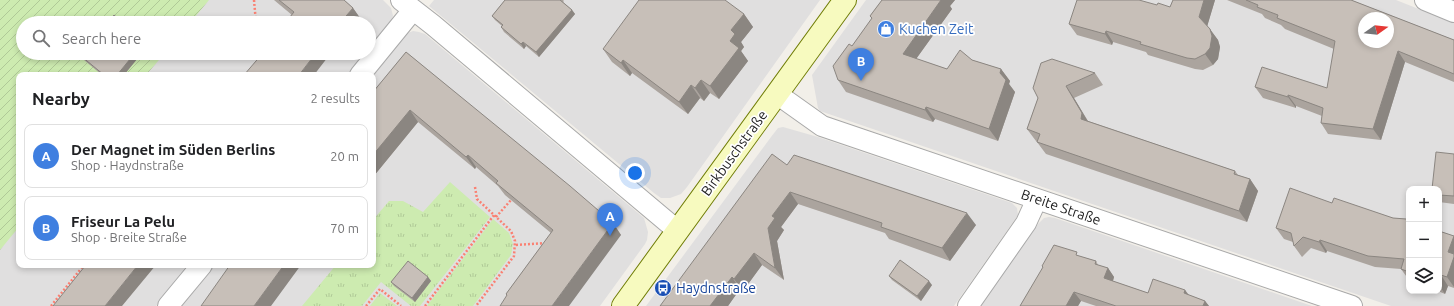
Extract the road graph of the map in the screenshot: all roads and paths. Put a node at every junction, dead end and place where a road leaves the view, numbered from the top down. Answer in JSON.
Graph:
{"nodes":[{"id":1,"x":254,"y":0,"type":"edge"},
{"id":2,"x":845,"y":0,"type":"edge"},
{"id":3,"x":1425,"y":0,"type":"edge"},
{"id":4,"x":407,"y":5,"type":"edge"},
{"id":5,"x":1454,"y":12,"type":"edge"},
{"id":6,"x":255,"y":16,"type":"edge"},
{"id":7,"x":376,"y":51,"type":"edge"},
{"id":8,"x":256,"y":60,"type":"edge"},
{"id":9,"x":370,"y":60,"type":"edge"},
{"id":10,"x":254,"y":63,"type":"edge"},
{"id":11,"x":362,"y":72,"type":"edge"},
{"id":12,"x":777,"y":94,"type":"junction"},
{"id":13,"x":474,"y":187,"type":"dead end"},
{"id":14,"x":1037,"y":199,"type":"junction"},
{"id":15,"x":511,"y":200,"type":"edge"},
{"id":16,"x":495,"y":216,"type":"junction"},
{"id":17,"x":678,"y":231,"type":"junction"},
{"id":18,"x":551,"y":242,"type":"edge"},
{"id":19,"x":515,"y":245,"type":"junction"},
{"id":20,"x":82,"y":268,"type":"edge"},
{"id":21,"x":200,"y":268,"type":"edge"},
{"id":22,"x":51,"y":306,"type":"edge"},
{"id":23,"x":168,"y":306,"type":"edge"},
{"id":24,"x":366,"y":306,"type":"edge"},
{"id":25,"x":401,"y":306,"type":"edge"},
{"id":26,"x":425,"y":306,"type":"edge"},
{"id":27,"x":476,"y":306,"type":"edge"},
{"id":28,"x":623,"y":306,"type":"edge"},
{"id":29,"x":968,"y":306,"type":"edge"},
{"id":30,"x":1352,"y":306,"type":"edge"}],
"edges":[{"from":1,"to":6,"type":"path"},
{"from":2,"to":12,"type":"street","name":"Birkbuschstraße"},
{"from":3,"to":5,"type":"street"},
{"from":4,"to":7,"type":"street"},
{"from":4,"to":17,"type":"street"},
{"from":8,"to":10,"type":"path"},
{"from":9,"to":11,"type":"street"},
{"from":12,"to":14,"type":"street","name":"Breite Straße"},
{"from":12,"to":17,"type":"street","name":"Birkbuschstraße"},
{"from":13,"to":16,"type":"path"},
{"from":14,"to":29,"type":"street"},
{"from":14,"to":30,"type":"street","name":"Breite Straße"},
{"from":15,"to":16,"type":"path"},
{"from":16,"to":19,"type":"path"},
{"from":16,"to":26,"type":"path"},
{"from":17,"to":28,"type":"street","name":"Birkbuschstraße"},
{"from":18,"to":19,"type":"path"},
{"from":19,"to":27,"type":"path"},
{"from":20,"to":22,"type":"path"},
{"from":21,"to":23,"type":"street"},
{"from":24,"to":25,"type":"path"}]}
